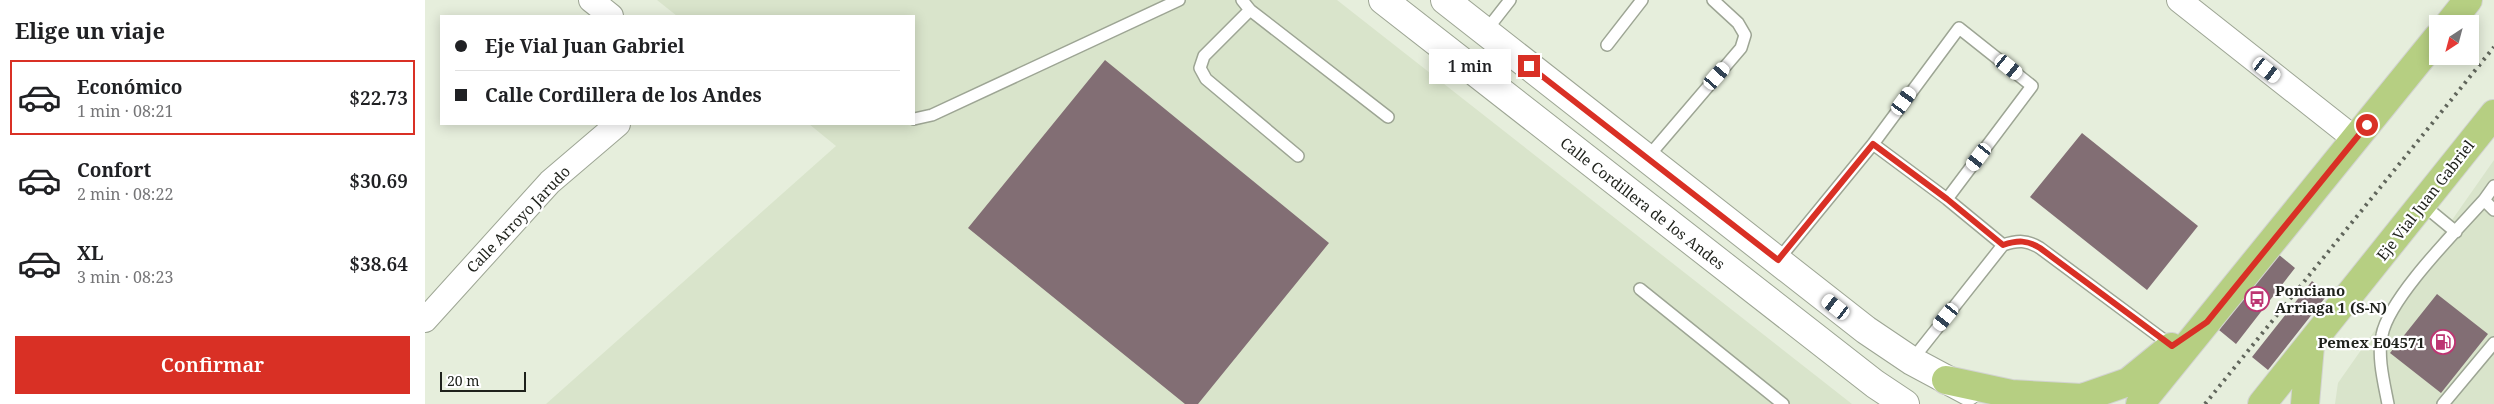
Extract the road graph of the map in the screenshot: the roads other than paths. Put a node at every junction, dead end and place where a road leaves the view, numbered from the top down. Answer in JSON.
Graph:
{"nodes":[{"id":1,"x":591,"y":0,"type":"edge"},
{"id":2,"x":1179,"y":0,"type":"edge"},
{"id":3,"x":1242,"y":0,"type":"edge"},
{"id":4,"x":1383,"y":0,"type":"edge"},
{"id":5,"x":1445,"y":0,"type":"edge"},
{"id":6,"x":1510,"y":0,"type":"edge"},
{"id":7,"x":1642,"y":0,"type":"edge"},
{"id":8,"x":1713,"y":0,"type":"edge"},
{"id":9,"x":2179,"y":0,"type":"edge"},
{"id":10,"x":2468,"y":0,"type":"edge"},
{"id":11,"x":1249,"y":10,"type":"junction"},
{"id":12,"x":610,"y":15,"type":"edge"},
{"id":13,"x":2456,"y":15,"type":"edge"},
{"id":14,"x":1485,"y":32,"type":"junction"},
{"id":15,"x":1607,"y":45,"type":"dead end"},
{"id":16,"x":2429,"y":48,"type":"edge"},
{"id":17,"x":2494,"y":114,"type":"edge"},
{"id":18,"x":1388,"y":117,"type":"dead end"},
{"id":19,"x":915,"y":119,"type":"edge"},
{"id":20,"x":617,"y":125,"type":"edge"},
{"id":21,"x":2355,"y":139,"type":"junction"},
{"id":22,"x":1873,"y":144,"type":"junction"},
{"id":23,"x":1299,"y":156,"type":"dead end"},
{"id":24,"x":1647,"y":158,"type":"junction"},
{"id":25,"x":2494,"y":186,"type":"edge"},
{"id":26,"x":1947,"y":199,"type":"junction"},
{"id":27,"x":2483,"y":200,"type":"junction"},
{"id":28,"x":2422,"y":204,"type":"junction"},
{"id":29,"x":2494,"y":210,"type":"edge"},
{"id":30,"x":2455,"y":232,"type":"junction"},
{"id":31,"x":2003,"y":245,"type":"junction"},
{"id":32,"x":1778,"y":260,"type":"junction"},
{"id":33,"x":1640,"y":289,"type":"dead end"},
{"id":34,"x":425,"y":320,"type":"edge"},
{"id":35,"x":2207,"y":322,"type":"junction"},
{"id":36,"x":2494,"y":342,"type":"edge"},
{"id":37,"x":2172,"y":346,"type":"junction"},
{"id":38,"x":2310,"y":346,"type":"junction"},
{"id":39,"x":1911,"y":361,"type":"junction"},
{"id":40,"x":1946,"y":380,"type":"junction"},
{"id":41,"x":1783,"y":404,"type":"edge"},
{"id":42,"x":1905,"y":404,"type":"edge"},
{"id":43,"x":2002,"y":404,"type":"edge"},
{"id":44,"x":2140,"y":404,"type":"edge"},
{"id":45,"x":2262,"y":404,"type":"edge"},
{"id":46,"x":2305,"y":404,"type":"edge"},
{"id":47,"x":2388,"y":404,"type":"edge"},
{"id":48,"x":2443,"y":404,"type":"edge"}],
"edges":[{"from":1,"to":12,"type":"street"},
{"from":2,"to":19,"type":"lane"},
{"from":3,"to":11,"type":"lane"},
{"from":4,"to":42,"type":"main road","name":"Calle Cordillera de los Andes"},
{"from":5,"to":14,"type":"main road"},
{"from":6,"to":14,"type":"lane"},
{"from":7,"to":15,"type":"lane"},
{"from":8,"to":24,"type":"lane"},
{"from":9,"to":21,"type":"street"},
{"from":10,"to":13,"type":"main road"},
{"from":11,"to":18,"type":"lane"},
{"from":11,"to":23,"type":"lane"},
{"from":14,"to":24,"type":"main road"},
{"from":16,"to":21,"type":"main road"},
{"from":17,"to":28,"type":"main road","name":"Eje Vial Juan Gabriel"},
{"from":20,"to":34,"type":"street","name":"Calle Arroyo Jarudo"},
{"from":21,"to":35,"type":"main road"},
{"from":22,"to":26,"type":"lane"},
{"from":22,"to":26,"type":"lane"},
{"from":22,"to":32,"type":"lane"},
{"from":24,"to":32,"type":"main road"},
{"from":25,"to":27,"type":"lane"},
{"from":26,"to":31,"type":"lane"},
{"from":27,"to":29,"type":"lane"},
{"from":27,"to":30,"type":"lane"},
{"from":28,"to":30,"type":"lane"},
{"from":28,"to":38,"type":"main road","name":"Eje Vial Juan Gabriel"},
{"from":30,"to":47,"type":"lane"},
{"from":31,"to":37,"type":"lane"},
{"from":31,"to":39,"type":"lane"},
{"from":32,"to":39,"type":"main road"},
{"from":33,"to":41,"type":"lane"},
{"from":35,"to":37,"type":"main road"},
{"from":35,"to":44,"type":"main road"},
{"from":36,"to":48,"type":"lane"},
{"from":37,"to":40,"type":"main road"},
{"from":38,"to":45,"type":"main road","name":"Eje Vial Juan Gabriel"},
{"from":38,"to":46,"type":"main road"},
{"from":39,"to":40,"type":"main road"},
{"from":40,"to":43,"type":"main road"}]}
